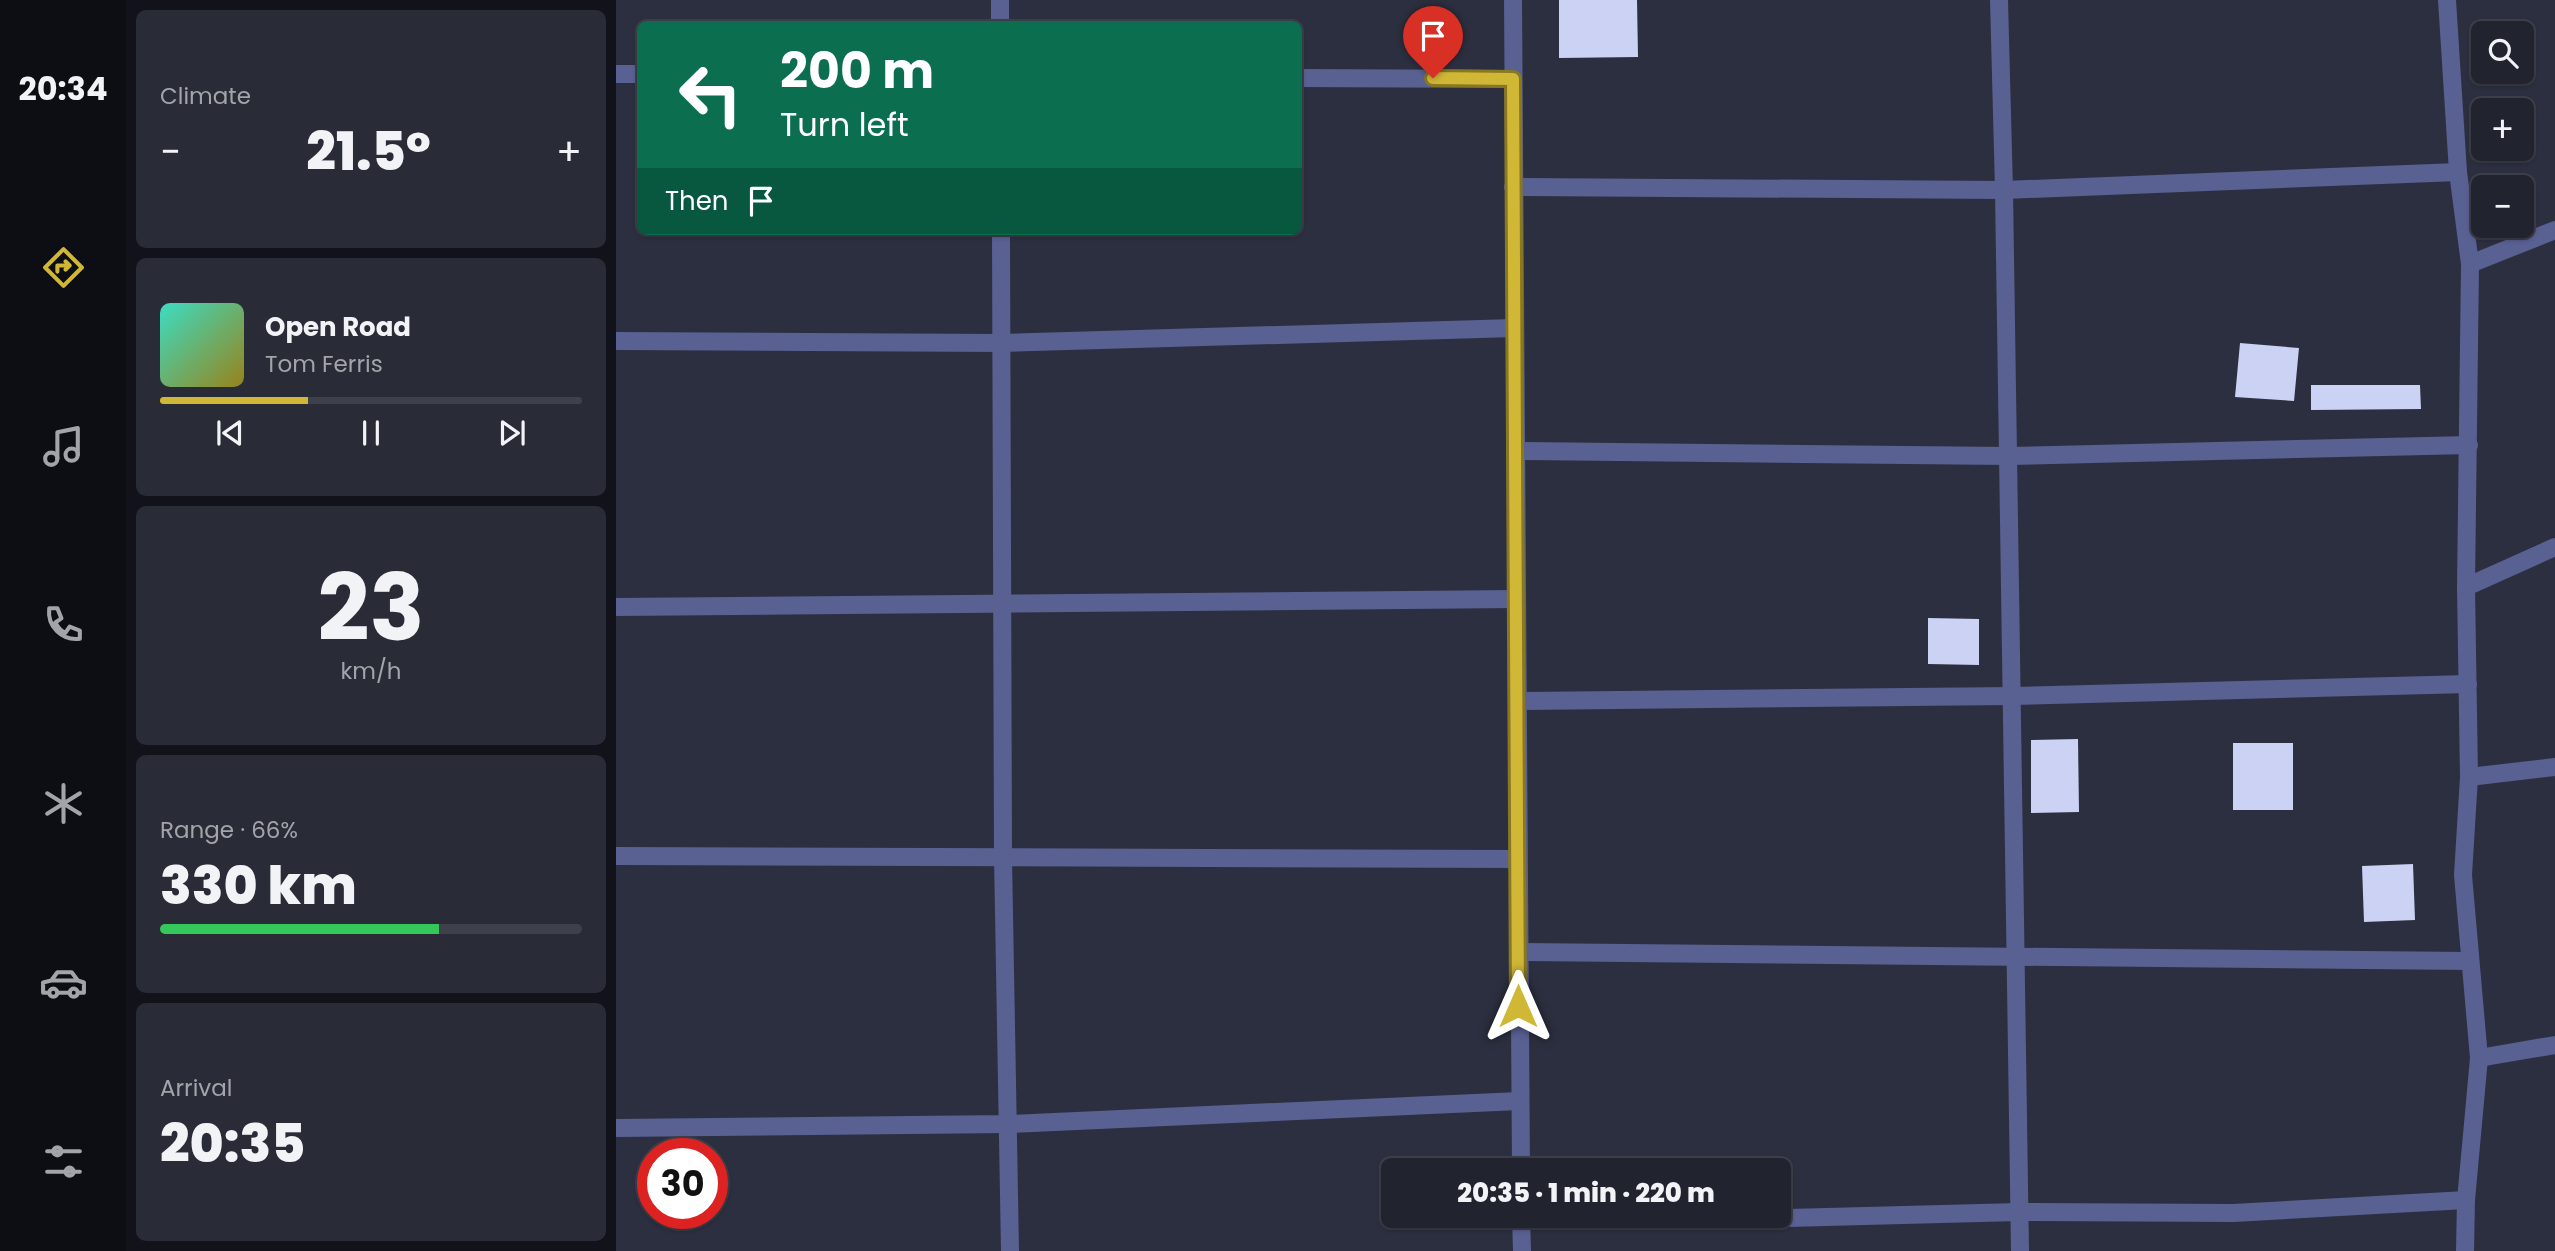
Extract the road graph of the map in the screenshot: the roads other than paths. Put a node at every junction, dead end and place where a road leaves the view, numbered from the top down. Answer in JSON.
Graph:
{"nodes":[{"id":1,"x":1000,"y":0,"type":"edge"},
{"id":2,"x":1513,"y":0,"type":"edge"},
{"id":3,"x":1999,"y":0,"type":"edge"},
{"id":4,"x":2447,"y":0,"type":"edge"},
{"id":5,"x":1000,"y":21,"type":"edge"},
{"id":6,"x":616,"y":74,"type":"edge"},
{"id":7,"x":637,"y":74,"type":"edge"},
{"id":8,"x":1302,"y":78,"type":"edge"},
{"id":9,"x":1513,"y":79,"type":"junction"},
{"id":10,"x":2458,"y":172,"type":"junction"},
{"id":11,"x":1513,"y":187,"type":"junction"},
{"id":12,"x":2004,"y":190,"type":"junction"},
{"id":13,"x":2555,"y":230,"type":"edge"},
{"id":14,"x":1001,"y":235,"type":"edge"},
{"id":15,"x":2470,"y":264,"type":"junction"},
{"id":16,"x":1514,"y":328,"type":"junction"},
{"id":17,"x":616,"y":341,"type":"edge"},
{"id":18,"x":1001,"y":343,"type":"junction"},
{"id":19,"x":2469,"y":445,"type":"junction"},
{"id":20,"x":1515,"y":452,"type":"junction"},
{"id":21,"x":2008,"y":456,"type":"junction"},
{"id":22,"x":2555,"y":547,"type":"edge"},
{"id":23,"x":2466,"y":587,"type":"junction"},
{"id":24,"x":1516,"y":599,"type":"junction"},
{"id":25,"x":1002,"y":604,"type":"junction"},
{"id":26,"x":616,"y":607,"type":"edge"},
{"id":27,"x":2468,"y":684,"type":"junction"},
{"id":28,"x":2012,"y":696,"type":"junction"},
{"id":29,"x":1517,"y":701,"type":"junction"},
{"id":30,"x":2555,"y":767,"type":"edge"},
{"id":31,"x":2469,"y":777,"type":"junction"},
{"id":32,"x":616,"y":856,"type":"edge"},
{"id":33,"x":1003,"y":858,"type":"junction"},
{"id":34,"x":1518,"y":859,"type":"junction"},
{"id":35,"x":1518,"y":953,"type":"junction"},
{"id":36,"x":2015,"y":956,"type":"junction"},
{"id":37,"x":2470,"y":961,"type":"junction"},
{"id":38,"x":2555,"y":1045,"type":"edge"},
{"id":39,"x":2479,"y":1058,"type":"junction"},
{"id":40,"x":1519,"y":1101,"type":"junction"},
{"id":41,"x":1008,"y":1124,"type":"junction"},
{"id":42,"x":616,"y":1128,"type":"edge"},
{"id":43,"x":1521,"y":1158,"type":"edge"},
{"id":44,"x":2466,"y":1200,"type":"junction"},
{"id":45,"x":2019,"y":1212,"type":"junction"},
{"id":46,"x":1791,"y":1218,"type":"edge"},
{"id":47,"x":1521,"y":1228,"type":"edge"},
{"id":48,"x":1010,"y":1251,"type":"edge"},
{"id":49,"x":1522,"y":1251,"type":"edge"},
{"id":50,"x":2020,"y":1251,"type":"edge"},
{"id":51,"x":2465,"y":1251,"type":"edge"}],
"edges":[{"from":1,"to":5,"type":"street"},
{"from":2,"to":9,"type":"street"},
{"from":3,"to":12,"type":"street"},
{"from":4,"to":10,"type":"street"},
{"from":6,"to":7,"type":"street"},
{"from":8,"to":9,"type":"street"},
{"from":9,"to":11,"type":"street"},
{"from":10,"to":12,"type":"street"},
{"from":10,"to":15,"type":"street"},
{"from":11,"to":12,"type":"street"},
{"from":11,"to":16,"type":"street"},
{"from":12,"to":21,"type":"street"},
{"from":13,"to":15,"type":"street"},
{"from":14,"to":18,"type":"street"},
{"from":15,"to":19,"type":"street"},
{"from":16,"to":18,"type":"street"},
{"from":16,"to":20,"type":"street"},
{"from":17,"to":18,"type":"street"},
{"from":18,"to":25,"type":"street"},
{"from":19,"to":21,"type":"street"},
{"from":19,"to":23,"type":"street"},
{"from":20,"to":21,"type":"street"},
{"from":20,"to":24,"type":"street"},
{"from":21,"to":28,"type":"street"},
{"from":22,"to":23,"type":"street"},
{"from":23,"to":27,"type":"street"},
{"from":24,"to":25,"type":"street"},
{"from":24,"to":29,"type":"street"},
{"from":25,"to":26,"type":"street"},
{"from":25,"to":33,"type":"street"},
{"from":27,"to":28,"type":"street"},
{"from":27,"to":31,"type":"street"},
{"from":28,"to":29,"type":"street"},
{"from":28,"to":36,"type":"street"},
{"from":29,"to":34,"type":"street"},
{"from":30,"to":31,"type":"street"},
{"from":31,"to":37,"type":"street"},
{"from":32,"to":33,"type":"street"},
{"from":33,"to":34,"type":"street"},
{"from":33,"to":41,"type":"street"},
{"from":34,"to":35,"type":"street"},
{"from":35,"to":36,"type":"street"},
{"from":35,"to":40,"type":"street"},
{"from":36,"to":37,"type":"street"},
{"from":36,"to":45,"type":"street"},
{"from":37,"to":39,"type":"street"},
{"from":38,"to":39,"type":"street"},
{"from":39,"to":44,"type":"street"},
{"from":40,"to":41,"type":"street"},
{"from":40,"to":43,"type":"street"},
{"from":41,"to":42,"type":"street"},
{"from":41,"to":48,"type":"street"},
{"from":44,"to":45,"type":"street"},
{"from":44,"to":51,"type":"street"},
{"from":45,"to":46,"type":"street"},
{"from":45,"to":50,"type":"street"},
{"from":47,"to":49,"type":"street"}]}
